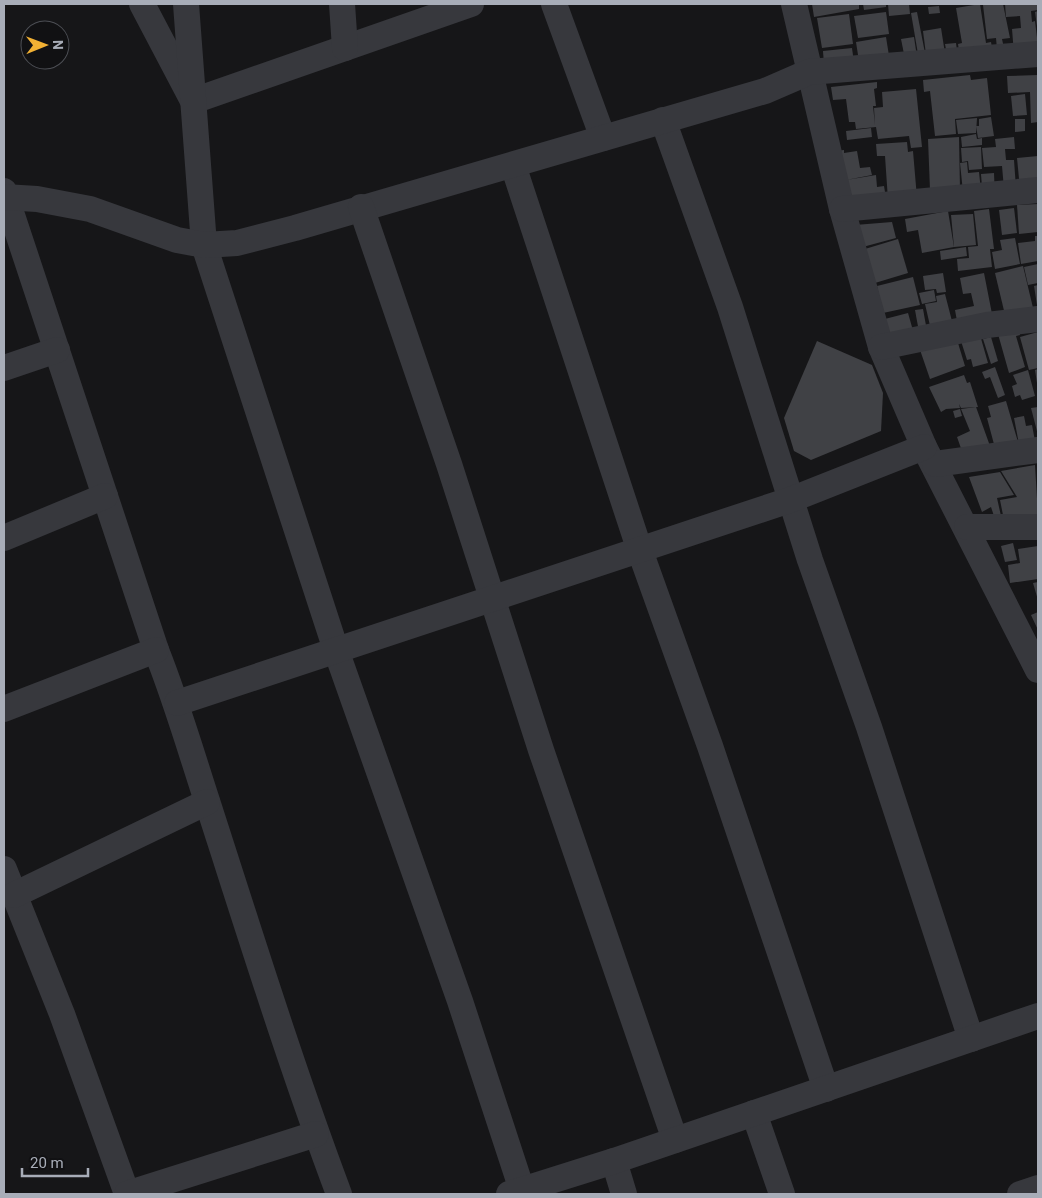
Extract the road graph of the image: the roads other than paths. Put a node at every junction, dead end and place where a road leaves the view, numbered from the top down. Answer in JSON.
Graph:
{"nodes":[{"id":1,"x":142,"y":4,"type":"edge"},
{"id":2,"x":186,"y":4,"type":"edge"},
{"id":3,"x":342,"y":4,"type":"edge"},
{"id":4,"x":471,"y":4,"type":"edge"},
{"id":5,"x":554,"y":4,"type":"edge"},
{"id":6,"x":794,"y":4,"type":"edge"},
{"id":7,"x":345,"y":48,"type":"junction"},
{"id":8,"x":1038,"y":54,"type":"edge"},
{"id":9,"x":810,"y":72,"type":"junction"},
{"id":10,"x":193,"y":101,"type":"junction"},
{"id":11,"x":664,"y":120,"type":"junction"},
{"id":12,"x":604,"y":138,"type":"junction"},
{"id":13,"x":513,"y":165,"type":"junction"},
{"id":14,"x":1038,"y":190,"type":"edge"},
{"id":15,"x":4,"y":195,"type":"edge"},
{"id":16,"x":361,"y":207,"type":"junction"},
{"id":17,"x":842,"y":209,"type":"junction"},
{"id":18,"x":204,"y":245,"type":"junction"},
{"id":19,"x":1038,"y":319,"type":"edge"},
{"id":20,"x":881,"y":347,"type":"junction"},
{"id":21,"x":57,"y":350,"type":"junction"},
{"id":22,"x":4,"y":368,"type":"edge"},
{"id":23,"x":1038,"y":450,"type":"edge"},
{"id":24,"x":930,"y":455,"type":"junction"},
{"id":25,"x":105,"y":496,"type":"junction"},
{"id":26,"x":790,"y":500,"type":"junction"},
{"id":27,"x":967,"y":527,"type":"junction"},
{"id":28,"x":1038,"y":527,"type":"edge"},
{"id":29,"x":4,"y":538,"type":"edge"},
{"id":30,"x":639,"y":548,"type":"junction"},
{"id":31,"x":492,"y":599,"type":"junction"},
{"id":32,"x":156,"y":650,"type":"junction"},
{"id":33,"x":336,"y":650,"type":"junction"},
{"id":34,"x":1036,"y":662,"type":"edge"},
{"id":35,"x":177,"y":703,"type":"junction"},
{"id":36,"x":4,"y":709,"type":"edge"},
{"id":37,"x":207,"y":802,"type":"junction"},
{"id":38,"x":4,"y":868,"type":"edge"},
{"id":39,"x":14,"y":895,"type":"junction"},
{"id":40,"x":1038,"y":1016,"type":"edge"},
{"id":41,"x":971,"y":1039,"type":"junction"},
{"id":42,"x":826,"y":1089,"type":"junction"},
{"id":43,"x":754,"y":1113,"type":"junction"},
{"id":44,"x":316,"y":1134,"type":"junction"},
{"id":45,"x":675,"y":1140,"type":"junction"},
{"id":46,"x":614,"y":1162,"type":"junction"},
{"id":47,"x":1038,"y":1188,"type":"edge"},
{"id":48,"x":516,"y":1192,"type":"edge"},
{"id":49,"x":127,"y":1194,"type":"edge"},
{"id":50,"x":339,"y":1194,"type":"edge"},
{"id":51,"x":624,"y":1194,"type":"edge"},
{"id":52,"x":782,"y":1194,"type":"edge"},
{"id":53,"x":1020,"y":1194,"type":"edge"}],
"edges":[{"from":1,"to":10,"type":"street"},
{"from":2,"to":10,"type":"street"},
{"from":3,"to":7,"type":"street"},
{"from":4,"to":7,"type":"street"},
{"from":5,"to":12,"type":"street"},
{"from":6,"to":9,"type":"street"},
{"from":7,"to":10,"type":"street"},
{"from":8,"to":9,"type":"street"},
{"from":9,"to":11,"type":"street"},
{"from":9,"to":17,"type":"street"},
{"from":10,"to":18,"type":"street"},
{"from":11,"to":12,"type":"street"},
{"from":11,"to":26,"type":"street"},
{"from":12,"to":13,"type":"street"},
{"from":13,"to":16,"type":"street"},
{"from":13,"to":30,"type":"street"},
{"from":14,"to":17,"type":"street"},
{"from":15,"to":18,"type":"street"},
{"from":15,"to":21,"type":"street"},
{"from":16,"to":18,"type":"street"},
{"from":16,"to":31,"type":"street"},
{"from":17,"to":20,"type":"street"},
{"from":18,"to":33,"type":"street"},
{"from":19,"to":20,"type":"street"},
{"from":20,"to":24,"type":"street"},
{"from":21,"to":22,"type":"street"},
{"from":21,"to":25,"type":"street"},
{"from":23,"to":24,"type":"street"},
{"from":24,"to":26,"type":"street"},
{"from":24,"to":27,"type":"street"},
{"from":25,"to":29,"type":"street"},
{"from":25,"to":32,"type":"street"},
{"from":26,"to":30,"type":"street"},
{"from":26,"to":41,"type":"street"},
{"from":27,"to":28,"type":"street"},
{"from":27,"to":34,"type":"street"},
{"from":30,"to":31,"type":"street"},
{"from":30,"to":42,"type":"street"},
{"from":31,"to":33,"type":"street"},
{"from":31,"to":45,"type":"street"},
{"from":32,"to":35,"type":"street"},
{"from":32,"to":36,"type":"street"},
{"from":33,"to":35,"type":"street"},
{"from":33,"to":48,"type":"street"},
{"from":35,"to":37,"type":"street"},
{"from":37,"to":39,"type":"street"},
{"from":37,"to":44,"type":"street"},
{"from":38,"to":39,"type":"street"},
{"from":39,"to":49,"type":"street"},
{"from":40,"to":41,"type":"street"},
{"from":41,"to":42,"type":"street"},
{"from":42,"to":43,"type":"street"},
{"from":43,"to":45,"type":"street"},
{"from":43,"to":52,"type":"street"},
{"from":44,"to":49,"type":"street"},
{"from":44,"to":50,"type":"street"},
{"from":45,"to":46,"type":"street"},
{"from":46,"to":48,"type":"street"},
{"from":46,"to":51,"type":"street"},
{"from":47,"to":53,"type":"street"}]}
